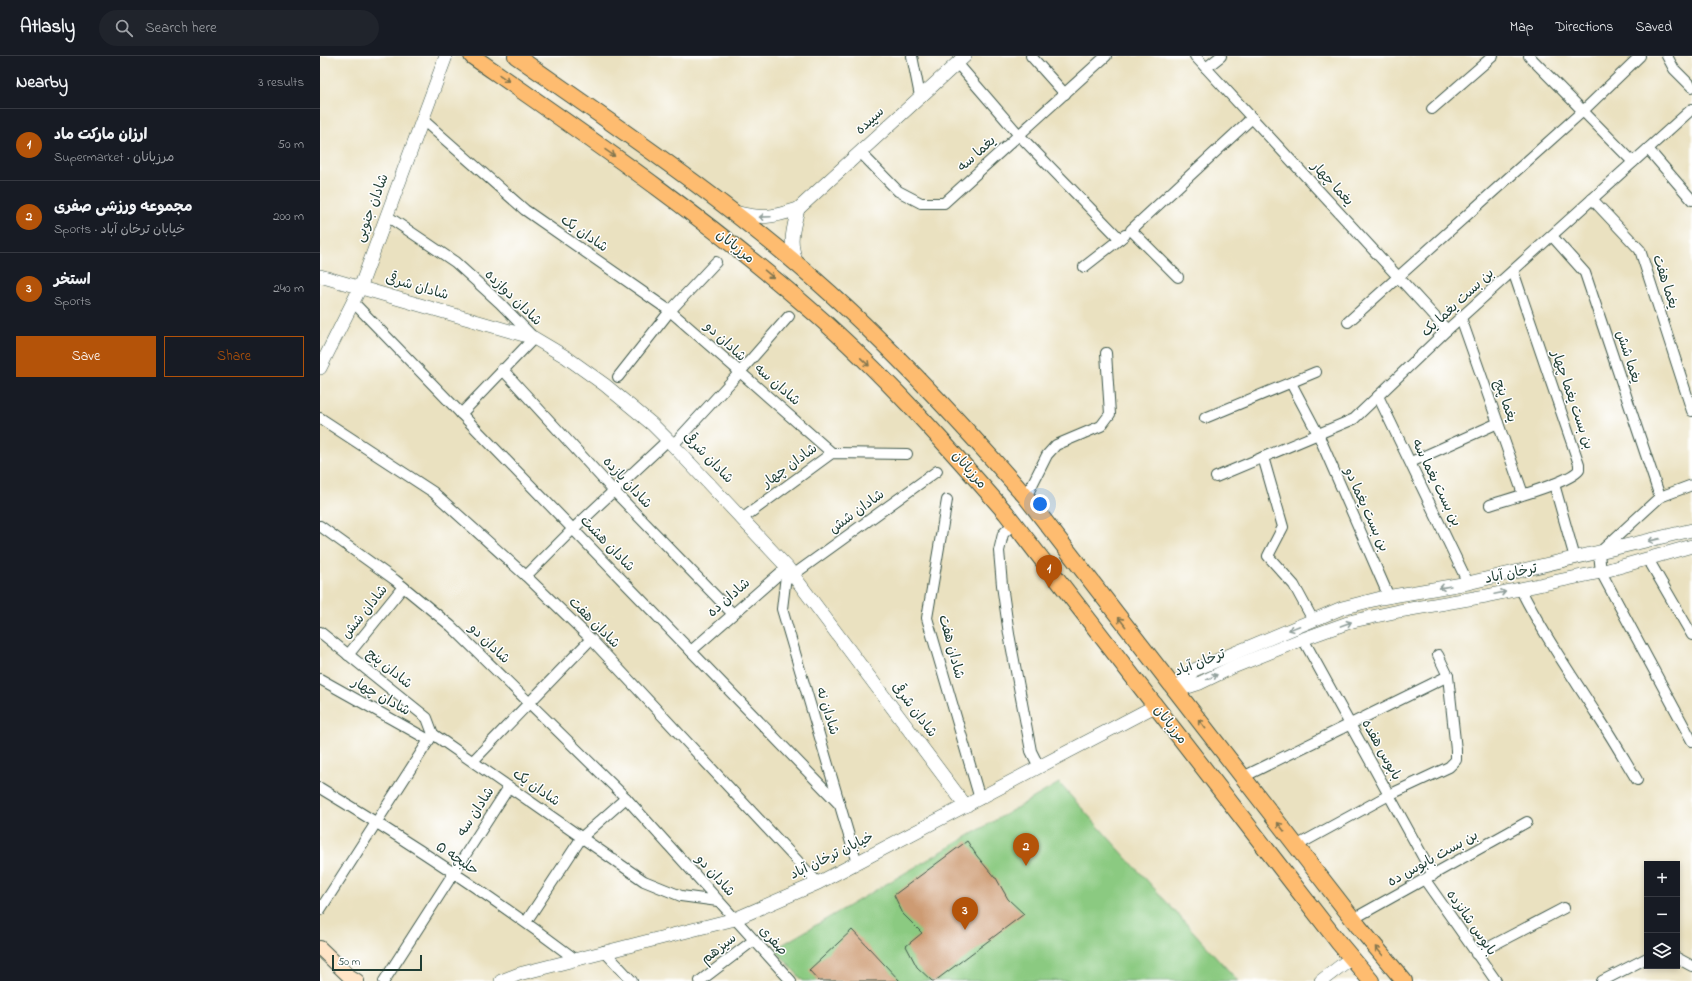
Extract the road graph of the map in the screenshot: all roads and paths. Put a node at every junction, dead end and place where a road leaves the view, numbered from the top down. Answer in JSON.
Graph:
{"nodes":[{"id":1,"x":446,"y":56,"type":"edge"},
{"id":2,"x":472,"y":56,"type":"edge"},
{"id":3,"x":516,"y":56,"type":"edge"},
{"id":4,"x":912,"y":56,"type":"edge"},
{"id":5,"x":1031,"y":56,"type":"edge"},
{"id":6,"x":1106,"y":56,"type":"edge"},
{"id":7,"x":1195,"y":56,"type":"edge"},
{"id":8,"x":1220,"y":56,"type":"edge"},
{"id":9,"x":1493,"y":56,"type":"edge"},
{"id":10,"x":1529,"y":56,"type":"edge"},
{"id":11,"x":1640,"y":56,"type":"edge"},
{"id":12,"x":1667,"y":56,"type":"edge"},
{"id":13,"x":961,"y":60,"type":"edge"},
{"id":14,"x":1206,"y":68,"type":"junction"},
{"id":15,"x":1692,"y":87,"type":"edge"},
{"id":16,"x":1065,"y":94,"type":"junction"},
{"id":17,"x":920,"y":96,"type":"junction"},
{"id":18,"x":1432,"y":109,"type":"dead end"},
{"id":19,"x":1692,"y":109,"type":"edge"},
{"id":20,"x":1584,"y":110,"type":"junction"},
{"id":21,"x":1252,"y":118,"type":"junction"},
{"id":22,"x":423,"y":120,"type":"junction"},
{"id":23,"x":1019,"y":135,"type":"junction"},
{"id":24,"x":1648,"y":149,"type":"junction"},
{"id":25,"x":860,"y":152,"type":"junction"},
{"id":26,"x":1633,"y":162,"type":"junction"},
{"id":27,"x":1592,"y":199,"type":"junction"},
{"id":28,"x":1692,"y":200,"type":"edge"},
{"id":29,"x":798,"y":209,"type":"junction"},
{"id":30,"x":731,"y":211,"type":"junction"},
{"id":31,"x":387,"y":216,"type":"junction"},
{"id":32,"x":1131,"y":230,"type":"junction"},
{"id":33,"x":1552,"y":236,"type":"junction"},
{"id":34,"x":1120,"y":239,"type":"junction"},
{"id":35,"x":716,"y":262,"type":"dead end"},
{"id":36,"x":797,"y":265,"type":"junction"},
{"id":37,"x":1084,"y":267,"type":"dead end"},
{"id":38,"x":1513,"y":271,"type":"junction"},
{"id":39,"x":320,"y":276,"type":"edge"},
{"id":40,"x":1178,"y":277,"type":"dead end"},
{"id":41,"x":1398,"y":277,"type":"junction"},
{"id":42,"x":360,"y":288,"type":"junction"},
{"id":43,"x":353,"y":302,"type":"junction"},
{"id":44,"x":670,"y":312,"type":"junction"},
{"id":45,"x":789,"y":316,"type":"dead end"},
{"id":46,"x":1461,"y":318,"type":"junction"},
{"id":47,"x":1348,"y":322,"type":"dead end"},
{"id":48,"x":1448,"y":330,"type":"junction"},
{"id":49,"x":534,"y":338,"type":"junction"},
{"id":50,"x":1106,"y":353,"type":"dead end"},
{"id":51,"x":321,"y":362,"type":"edge"},
{"id":52,"x":502,"y":369,"type":"junction"},
{"id":53,"x":740,"y":372,"type":"junction"},
{"id":54,"x":1316,"y":372,"type":"dead end"},
{"id":55,"x":618,"y":377,"type":"dead end"},
{"id":56,"x":1291,"y":383,"type":"junction"},
{"id":57,"x":1378,"y":396,"type":"junction"},
{"id":58,"x":1692,"y":411,"type":"edge"},
{"id":59,"x":461,"y":414,"type":"junction"},
{"id":60,"x":320,"y":418,"type":"edge"},
{"id":61,"x":1205,"y":418,"type":"dead end"},
{"id":62,"x":1498,"y":423,"type":"junction"},
{"id":63,"x":1318,"y":434,"type":"junction"},
{"id":64,"x":671,"y":442,"type":"junction"},
{"id":65,"x":832,"y":453,"type":"junction"},
{"id":66,"x":907,"y":454,"type":"dead end"},
{"id":67,"x":1263,"y":457,"type":"junction"},
{"id":68,"x":1411,"y":462,"type":"junction"},
{"id":69,"x":937,"y":471,"type":"dead end"},
{"id":70,"x":1216,"y":477,"type":"dead end"},
{"id":71,"x":1554,"y":484,"type":"junction"},
{"id":72,"x":1692,"y":485,"type":"edge"},
{"id":73,"x":613,"y":490,"type":"junction"},
{"id":74,"x":1523,"y":494,"type":"junction"},
{"id":75,"x":1026,"y":497,"type":"junction"},
{"id":76,"x":1660,"y":497,"type":"junction"},
{"id":77,"x":946,"y":500,"type":"dead end"},
{"id":78,"x":1490,"y":505,"type":"dead end"},
{"id":79,"x":743,"y":518,"type":"junction"},
{"id":80,"x":1014,"y":523,"type":"junction"},
{"id":81,"x":320,"y":526,"type":"edge"},
{"id":82,"x":573,"y":529,"type":"junction"},
{"id":83,"x":1692,"y":530,"type":"edge"},
{"id":84,"x":1692,"y":546,"type":"edge"},
{"id":85,"x":1599,"y":552,"type":"junction"},
{"id":86,"x":1575,"y":558,"type":"junction"},
{"id":87,"x":1648,"y":559,"type":"junction"},
{"id":88,"x":790,"y":571,"type":"junction"},
{"id":89,"x":1601,"y":572,"type":"junction"},
{"id":90,"x":526,"y":576,"type":"junction"},
{"id":91,"x":1468,"y":583,"type":"junction"},
{"id":92,"x":403,"y":587,"type":"junction"},
{"id":93,"x":1520,"y":588,"type":"junction"},
{"id":94,"x":1389,"y":597,"type":"junction"},
{"id":95,"x":733,"y":614,"type":"junction"},
{"id":96,"x":1313,"y":620,"type":"junction"},
{"id":97,"x":320,"y":632,"type":"edge"},
{"id":98,"x":1692,"y":635,"type":"edge"},
{"id":99,"x":591,"y":639,"type":"junction"},
{"id":100,"x":1303,"y":639,"type":"junction"},
{"id":101,"x":691,"y":651,"type":"junction"},
{"id":102,"x":348,"y":655,"type":"junction"},
{"id":103,"x":1438,"y":655,"type":"dead end"},
{"id":104,"x":1448,"y":676,"type":"junction"},
{"id":105,"x":320,"y":679,"type":"edge"},
{"id":106,"x":1175,"y":691,"type":"junction"},
{"id":107,"x":530,"y":703,"type":"junction"},
{"id":108,"x":1155,"y":706,"type":"junction"},
{"id":109,"x":1350,"y":724,"type":"junction"},
{"id":110,"x":431,"y":737,"type":"junction"},
{"id":111,"x":1692,"y":741,"type":"edge"},
{"id":112,"x":473,"y":762,"type":"junction"},
{"id":113,"x":1039,"y":767,"type":"junction"},
{"id":114,"x":1243,"y":777,"type":"junction"},
{"id":115,"x":1637,"y":780,"type":"dead end"},
{"id":116,"x":509,"y":787,"type":"junction"},
{"id":117,"x":320,"y":788,"type":"edge"},
{"id":118,"x":1390,"y":795,"type":"junction"},
{"id":119,"x":626,"y":798,"type":"junction"},
{"id":120,"x":980,"y":799,"type":"junction"},
{"id":121,"x":840,"y":805,"type":"junction"},
{"id":122,"x":966,"y":806,"type":"junction"},
{"id":123,"x":377,"y":822,"type":"junction"},
{"id":124,"x":1527,"y":822,"type":"dead end"},
{"id":125,"x":582,"y":838,"type":"junction"},
{"id":126,"x":1296,"y":846,"type":"junction"},
{"id":127,"x":857,"y":862,"type":"junction"},
{"id":128,"x":453,"y":872,"type":"junction"},
{"id":129,"x":1429,"y":877,"type":"junction"},
{"id":130,"x":818,"y":883,"type":"junction"},
{"id":131,"x":718,"y":900,"type":"junction"},
{"id":132,"x":1564,"y":908,"type":"dead end"},
{"id":133,"x":320,"y":910,"type":"edge"},
{"id":134,"x":735,"y":919,"type":"junction"},
{"id":135,"x":1353,"y":920,"type":"junction"},
{"id":136,"x":526,"y":922,"type":"junction"},
{"id":137,"x":754,"y":940,"type":"junction"},
{"id":138,"x":320,"y":948,"type":"edge"},
{"id":139,"x":604,"y":951,"type":"junction"},
{"id":140,"x":1476,"y":954,"type":"junction"},
{"id":141,"x":1351,"y":958,"type":"junction"},
{"id":142,"x":575,"y":959,"type":"junction"},
{"id":143,"x":1644,"y":960,"type":"edge"},
{"id":144,"x":1680,"y":960,"type":"edge"},
{"id":145,"x":1692,"y":966,"type":"edge"},
{"id":146,"x":629,"y":980,"type":"edge"},
{"id":147,"x":789,"y":980,"type":"edge"},
{"id":148,"x":357,"y":981,"type":"edge"},
{"id":149,"x":384,"y":981,"type":"edge"},
{"id":150,"x":501,"y":981,"type":"edge"},
{"id":151,"x":700,"y":981,"type":"edge"},
{"id":152,"x":1321,"y":981,"type":"edge"},
{"id":153,"x":1371,"y":981,"type":"edge"},
{"id":154,"x":1404,"y":981,"type":"edge"},
{"id":155,"x":1496,"y":981,"type":"edge"},
{"id":156,"x":1602,"y":981,"type":"edge"}],
"edges":[{"from":1,"to":22,"type":"street","name":"شادان جنوبی"},
{"from":2,"to":80,"type":"main road","name":"مرزبانان","one_way":true},
{"from":3,"to":30,"type":"main road","name":"مرزبانان"},
{"from":4,"to":17,"type":"street"},
{"from":5,"to":16,"type":"street"},
{"from":6,"to":16,"type":"street","name":"یغما سه"},
{"from":7,"to":14,"type":"street","name":"یغما چهار"},
{"from":8,"to":14,"type":"street"},
{"from":9,"to":18,"type":"street"},
{"from":10,"to":20,"type":"street"},
{"from":11,"to":20,"type":"street"},
{"from":12,"to":15,"type":"street"},
{"from":13,"to":17,"type":"street","name":"سپیده"},
{"from":13,"to":23,"type":"street"},
{"from":14,"to":21,"type":"street","name":"یغما چهار"},
{"from":16,"to":23,"type":"street","name":"یغما سه"},
{"from":17,"to":25,"type":"street","name":"سپیده"},
{"from":19,"to":24,"type":"street","name":"بن بست یغما یک"},
{"from":20,"to":26,"type":"street"},
{"from":20,"to":41,"type":"street"},
{"from":21,"to":32,"type":"street"},
{"from":21,"to":41,"type":"street","name":"یغما چهار"},
{"from":22,"to":31,"type":"street","name":"شادان جنوبی"},
{"from":22,"to":44,"type":"street","name":"شادان یک"},
{"from":23,"to":25,"type":"street","name":"یغما سه"},
{"from":23,"to":34,"type":"street"},
{"from":24,"to":26,"type":"street","name":"بن بست یغما یک"},
{"from":24,"to":28,"type":"street"},
{"from":25,"to":29,"type":"street","name":"سپیده"},
{"from":26,"to":27,"type":"street","name":"بن بست یغما یک"},
{"from":27,"to":33,"type":"street","name":"بن بست یغما یک"},
{"from":27,"to":58,"type":"street","name":"یغما هفت"},
{"from":29,"to":30,"type":"street","name":"سپیده","one_way":true},
{"from":29,"to":36,"type":"street"},
{"from":30,"to":36,"type":"main road","name":"مرزبانان"},
{"from":31,"to":42,"type":"street","name":"شادان جنوبی"},
{"from":31,"to":49,"type":"street","name":"شادان دوازده"},
{"from":32,"to":34,"type":"street"},
{"from":32,"to":40,"type":"street"},
{"from":33,"to":38,"type":"street","name":"بن بست یغما یک"},
{"from":33,"to":76,"type":"street","name":"یغما شش"},
{"from":34,"to":37,"type":"street"},
{"from":35,"to":44,"type":"street"},
{"from":36,"to":75,"type":"main road","name":"مرزبانان"},
{"from":38,"to":46,"type":"street","name":"بن بست یغما یک"},
{"from":38,"to":71,"type":"street","name":"بن بست یغما چهار"},
{"from":39,"to":42,"type":"street","name":"شادان شرقی"},
{"from":41,"to":47,"type":"street"},
{"from":41,"to":48,"type":"street","name":"یغما چهار"},
{"from":42,"to":43,"type":"street","name":"شادان جنوبی"},
{"from":42,"to":49,"type":"street","name":"شادان شرقی"},
{"from":43,"to":51,"type":"street","name":"شادان جنوبی"},
{"from":43,"to":59,"type":"street","name":"شادان هشت"},
{"from":44,"to":53,"type":"street","name":"شادان دو"},
{"from":44,"to":55,"type":"street"},
{"from":45,"to":53,"type":"street","name":"شادان سه"},
{"from":46,"to":48,"type":"street","name":"بن بست یغما یک"},
{"from":46,"to":62,"type":"street","name":"یغما پنج"},
{"from":48,"to":57,"type":"street","name":"بن بست یغما یک"},
{"from":49,"to":52,"type":"street","name":"شادان دوازده"},
{"from":49,"to":64,"type":"street","name":"شادان شرقی"},
{"from":50,"to":75,"type":"street"},
{"from":52,"to":59,"type":"street","name":"شادان دوازده"},
{"from":52,"to":73,"type":"street","name":"شادان یازده"},
{"from":53,"to":64,"type":"street","name":"شادان دو"},
{"from":53,"to":65,"type":"street","name":"شادان سه"},
{"from":54,"to":56,"type":"street"},
{"from":56,"to":61,"type":"street"},
{"from":56,"to":63,"type":"street","name":"بن بست یغما دو"},
{"from":57,"to":63,"type":"street","name":"بن بست یغما یک"},
{"from":57,"to":68,"type":"street","name":"بن بست یغما سه"},
{"from":59,"to":82,"type":"street","name":"شادان هشت"},
{"from":60,"to":90,"type":"street","name":"شادان هفت"},
{"from":62,"to":68,"type":"street"},
{"from":62,"to":74,"type":"street","name":"یغما پنج"},
{"from":63,"to":67,"type":"street","name":"بن بست یغما یک"},
{"from":63,"to":94,"type":"street","name":"بن بست یغما دو"},
{"from":64,"to":73,"type":"street","name":"شادان دو"},
{"from":64,"to":79,"type":"street","name":"شادان شرقی"},
{"from":65,"to":66,"type":"street","name":"شادان چهار"},
{"from":65,"to":79,"type":"street","name":"شادان چهار"},
{"from":67,"to":70,"type":"street","name":"بن بست یغما یک"},
{"from":67,"to":96,"type":"street"},
{"from":68,"to":91,"type":"street","name":"بن بست یغما سه"},
{"from":69,"to":88,"type":"street","name":"شادان شش"},
{"from":71,"to":74,"type":"street","name":"بن بست یغما چهار"},
{"from":71,"to":86,"type":"street"},
{"from":72,"to":76,"type":"street"},
{"from":73,"to":82,"type":"street","name":"شادان دو"},
{"from":73,"to":95,"type":"street","name":"شادان یازده"},
{"from":74,"to":78,"type":"street","name":"بن بست یغما چهار"},
{"from":106,"to":75,"type":"main road","name":"مرزبانان","one_way":true},
{"from":76,"to":85,"type":"street"},
{"from":77,"to":120,"type":"street","name":"شادان هفت"},
{"from":79,"to":88,"type":"street","name":"شادان شرقی"},
{"from":80,"to":108,"type":"main road","name":"مرزبانان"},
{"from":80,"to":113,"type":"street"},
{"from":81,"to":92,"type":"street","name":"شادان دو"},
{"from":82,"to":90,"type":"street","name":"شادان دو"},
{"from":82,"to":101,"type":"street","name":"شادان هشت"},
{"from":83,"to":85,"type":"street","name":"ترخان آباد","one_way":true},
{"from":84,"to":87,"type":"street","name":"ترخان آباد"},
{"from":85,"to":86,"type":"street","name":"ترخان آباد"},
{"from":85,"to":89,"type":"street"},
{"from":86,"to":91,"type":"street","name":"ترخان آباد"},
{"from":87,"to":89,"type":"street","name":"ترخان آباد"},
{"from":87,"to":98,"type":"street"},
{"from":88,"to":95,"type":"street","name":"شادان ده"},
{"from":88,"to":121,"type":"street","name":"شادان نه"},
{"from":88,"to":122,"type":"street","name":"شادان شرقی"},
{"from":89,"to":93,"type":"street","name":"ترخان آباد"},
{"from":89,"to":111,"type":"street"},
{"from":90,"to":99,"type":"street","name":"شادان هفت"},
{"from":91,"to":94,"type":"street","name":"ترخان آباد","one_way":true},
{"from":92,"to":102,"type":"street","name":"شادان شش"},
{"from":92,"to":107,"type":"street","name":"شادان دو"},
{"from":100,"to":93,"type":"street","name":"ترخان آباد","one_way":true},
{"from":93,"to":115,"type":"street"},
{"from":94,"to":96,"type":"street","name":"ترخان آباد"},
{"from":95,"to":101,"type":"street","name":"شادان ده"},
{"from":96,"to":106,"type":"street","name":"ترخان آباد","one_way":true},
{"from":97,"to":102,"type":"street","name":"شادان پنج"},
{"from":99,"to":107,"type":"street"},
{"from":99,"to":130,"type":"street","name":"شادان هفت"},
{"from":106,"to":100,"type":"street","name":"ترخان آباد","one_way":true},
{"from":100,"to":109,"type":"street","name":"بابوس هفده"},
{"from":101,"to":121,"type":"street","name":"شادان هشت"},
{"from":102,"to":110,"type":"street","name":"شادان پنج"},
{"from":103,"to":104,"type":"street"},
{"from":104,"to":109,"type":"street"},
{"from":104,"to":118,"type":"street"},
{"from":105,"to":110,"type":"street","name":"شادان چهار"},
{"from":106,"to":108,"type":"main road"},
{"from":114,"to":106,"type":"main road","name":"مرزبانان","one_way":true},
{"from":107,"to":112,"type":"street"},
{"from":107,"to":119,"type":"street","name":"شادان دو"},
{"from":108,"to":113,"type":"street","name":"خیابان ترخان آباد"},
{"from":108,"to":141,"type":"main road","name":"مرزبانان"},
{"from":109,"to":114,"type":"street"},
{"from":109,"to":118,"type":"street","name":"بابوس هفده"},
{"from":110,"to":112,"type":"street","name":"شادان یک"},
{"from":110,"to":123,"type":"street"},
{"from":112,"to":116,"type":"street","name":"شادان یک"},
{"from":113,"to":120,"type":"street","name":"خیابان ترخان آباد"},
{"from":126,"to":114,"type":"main road","name":"مرزبانان","one_way":true},
{"from":116,"to":125,"type":"street","name":"شادان یک"},
{"from":116,"to":128,"type":"street","name":"شادان سه"},
{"from":117,"to":123,"type":"street","name":"حلبچه ۵"},
{"from":118,"to":126,"type":"street"},
{"from":118,"to":129,"type":"street","name":"بابوس هفده"},
{"from":119,"to":125,"type":"street"},
{"from":119,"to":131,"type":"street","name":"شادان دو"},
{"from":120,"to":122,"type":"street","name":"خیابان ترخان آباد"},
{"from":121,"to":127,"type":"street","name":"شادان نه"},
{"from":122,"to":127,"type":"street","name":"خیابان ترخان آباد"},
{"from":123,"to":128,"type":"street","name":"حلبچه ۵"},
{"from":123,"to":133,"type":"street"},
{"from":124,"to":129,"type":"street","name":"بن بست بابوس ده"},
{"from":125,"to":131,"type":"street","name":"شادان یک"},
{"from":125,"to":136,"type":"street"},
{"from":126,"to":135,"type":"main road","name":"مرزبانان"},
{"from":127,"to":130,"type":"street","name":"خیابان ترخان آباد"},
{"from":128,"to":136,"type":"street","name":"حلبچه ۵"},
{"from":128,"to":149,"type":"street","name":"شادان سه"},
{"from":129,"to":135,"type":"street","name":"بن بست بابوس ده"},
{"from":129,"to":140,"type":"street","name":"بابوس شانزده"},
{"from":130,"to":134,"type":"street","name":"خیابان ترخان آباد"},
{"from":131,"to":134,"type":"street","name":"شادان دو"},
{"from":132,"to":140,"type":"street"},
{"from":134,"to":137,"type":"street","name":"صفری"},
{"from":134,"to":139,"type":"street","name":"خیابان ترخان آباد"},
{"from":154,"to":135,"type":"main road","name":"مرزبانان","one_way":true},
{"from":136,"to":142,"type":"street","name":"حلبچه ۵"},
{"from":137,"to":147,"type":"street","name":"صفری"},
{"from":137,"to":151,"type":"street","name":"سیزهم"},
{"from":138,"to":148,"type":"main road"},
{"from":139,"to":142,"type":"street","name":"خیابان ترخان آباد"},
{"from":139,"to":146,"type":"street"},
{"from":140,"to":155,"type":"street","name":"بابوس شانزده"},
{"from":141,"to":152,"type":"street"},
{"from":141,"to":153,"type":"main road","name":"مرزبانان"},
{"from":142,"to":150,"type":"street","name":"خیابان ترخان آباد"},
{"from":143,"to":156,"type":"street"},
{"from":144,"to":145,"type":"street"}]}
